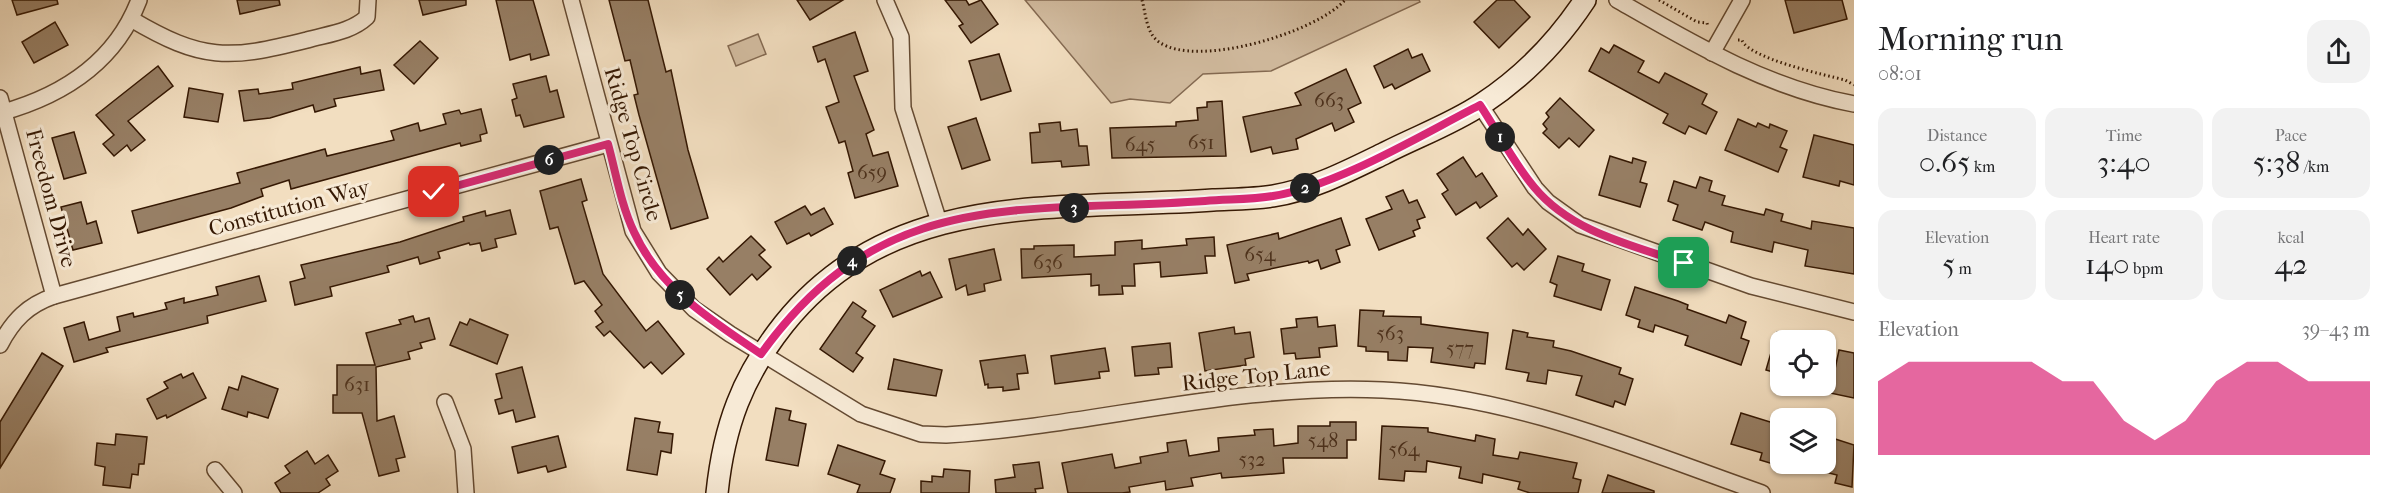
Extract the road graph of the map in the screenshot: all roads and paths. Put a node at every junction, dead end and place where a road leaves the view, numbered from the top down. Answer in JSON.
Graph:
{"nodes":[{"id":1,"x":139,"y":0,"type":"edge"},
{"id":2,"x":368,"y":0,"type":"edge"},
{"id":3,"x":571,"y":0,"type":"edge"},
{"id":4,"x":885,"y":0,"type":"edge"},
{"id":5,"x":1142,"y":0,"type":"edge"},
{"id":6,"x":1345,"y":0,"type":"edge"},
{"id":7,"x":1585,"y":0,"type":"edge"},
{"id":8,"x":1617,"y":0,"type":"edge"},
{"id":9,"x":1659,"y":0,"type":"edge"},
{"id":10,"x":1742,"y":0,"type":"edge"},
{"id":11,"x":130,"y":19,"type":"junction"},
{"id":12,"x":1708,"y":27,"type":"dead end"},
{"id":13,"x":1738,"y":40,"type":"dead end"},
{"id":14,"x":1712,"y":53,"type":"junction"},
{"id":15,"x":1854,"y":85,"type":"edge"},
{"id":16,"x":1854,"y":104,"type":"edge"},
{"id":17,"x":1480,"y":105,"type":"junction"},
{"id":18,"x":1,"y":107,"type":"edge"},
{"id":19,"x":608,"y":144,"type":"junction"},
{"id":20,"x":939,"y":222,"type":"junction"},
{"id":21,"x":54,"y":296,"type":"junction"},
{"id":22,"x":1854,"y":312,"type":"edge"},
{"id":23,"x":0,"y":345,"type":"edge"},
{"id":24,"x":761,"y":354,"type":"junction"},
{"id":25,"x":445,"y":402,"type":"dead end"},
{"id":26,"x":215,"y":470,"type":"dead end"},
{"id":27,"x":234,"y":493,"type":"edge"},
{"id":28,"x":466,"y":493,"type":"edge"},
{"id":29,"x":717,"y":493,"type":"edge"},
{"id":30,"x":1762,"y":493,"type":"edge"}],
"edges":[{"from":1,"to":11,"type":"street"},
{"from":2,"to":11,"type":"street"},
{"from":3,"to":19,"type":"street","name":"Ridge Top Circle"},
{"from":4,"to":20,"type":"street"},
{"from":5,"to":6,"type":"path"},
{"from":7,"to":17,"type":"main road"},
{"from":8,"to":14,"type":"street"},
{"from":9,"to":12,"type":"path"},
{"from":10,"to":14,"type":"street"},
{"from":11,"to":18,"type":"street"},
{"from":13,"to":15,"type":"path"},
{"from":14,"to":16,"type":"street"},
{"from":17,"to":20,"type":"main road"},
{"from":17,"to":22,"type":"street"},
{"from":18,"to":21,"type":"street","name":"Freedom Drive"},
{"from":19,"to":21,"type":"street","name":"Constitution Way"},
{"from":19,"to":24,"type":"street","name":"Ridge Top Circle"},
{"from":20,"to":24,"type":"main road"},
{"from":21,"to":23,"type":"street","name":"Constitution Way"},
{"from":24,"to":29,"type":"main road"},
{"from":24,"to":30,"type":"street","name":"Ridge Top Lane"},
{"from":25,"to":28,"type":"street"},
{"from":26,"to":27,"type":"street"}]}
